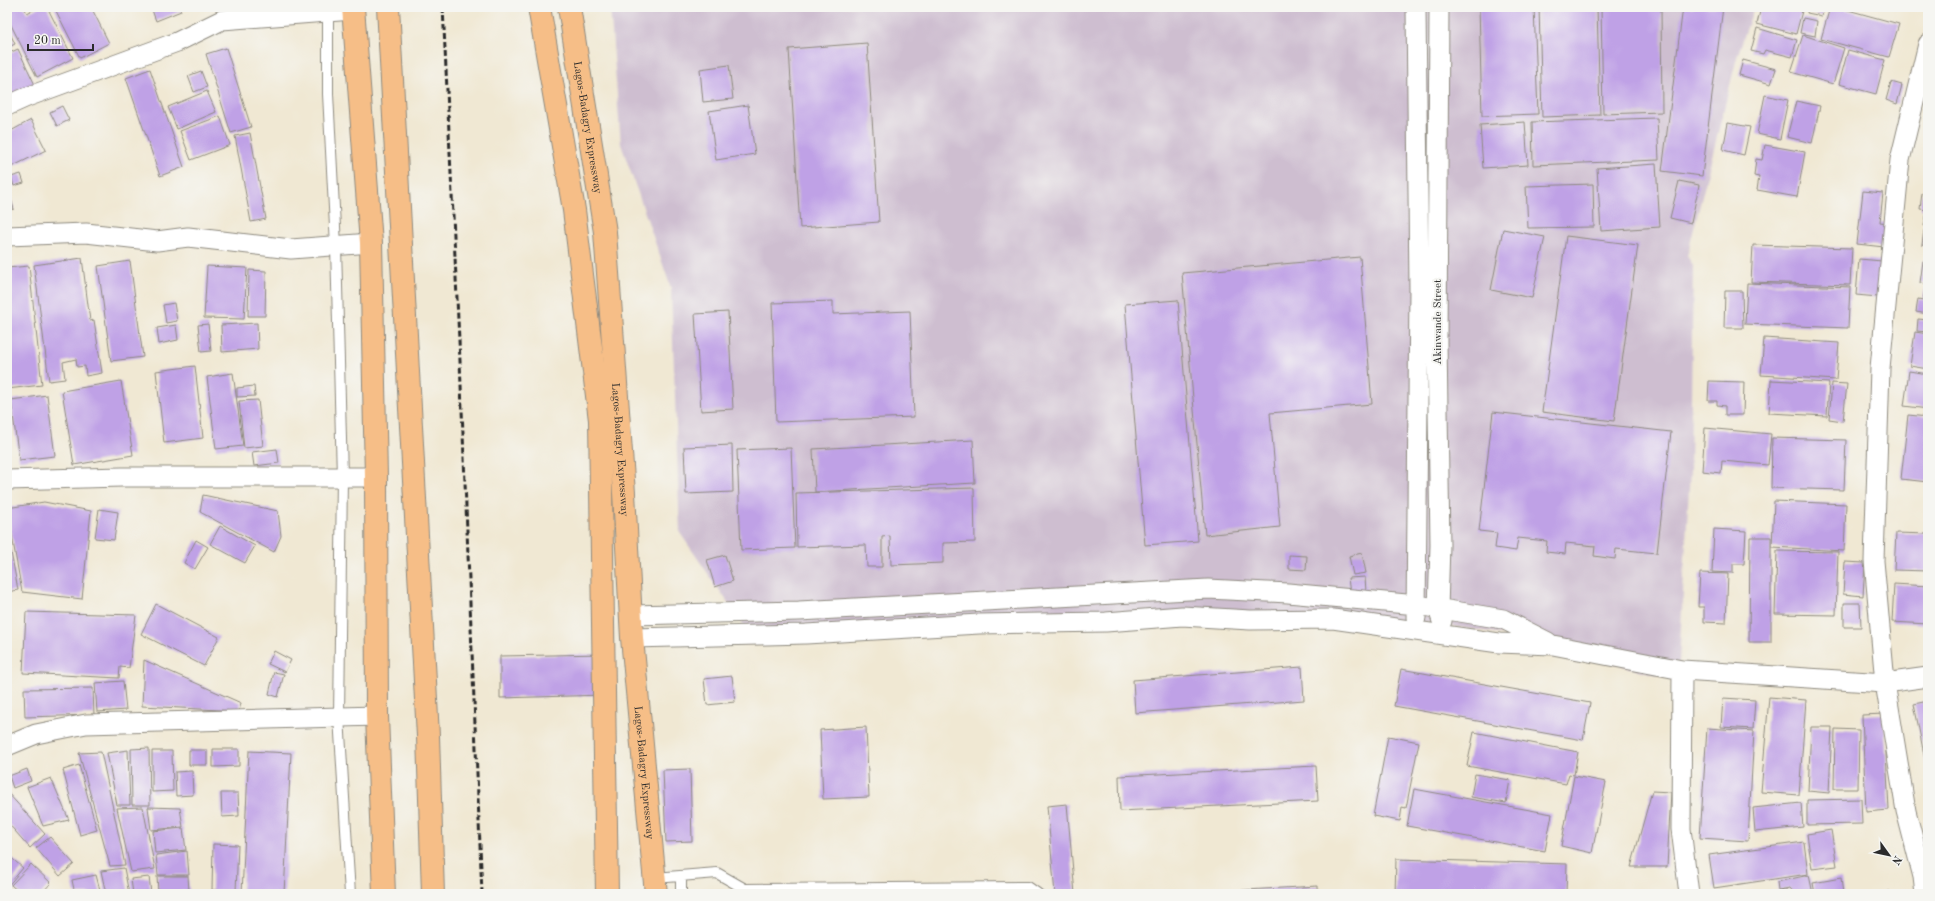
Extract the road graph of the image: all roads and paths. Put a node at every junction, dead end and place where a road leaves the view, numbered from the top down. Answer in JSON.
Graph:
{"nodes":[{"id":1,"x":388,"y":7,"type":"edge"},
{"id":2,"x":539,"y":7,"type":"edge"},
{"id":3,"x":569,"y":7,"type":"edge"},
{"id":4,"x":1416,"y":7,"type":"edge"},
{"id":5,"x":1439,"y":7,"type":"edge"},
{"id":6,"x":353,"y":8,"type":"edge"},
{"id":7,"x":328,"y":12,"type":"junction"},
{"id":8,"x":1928,"y":44,"type":"edge"},
{"id":9,"x":7,"y":106,"type":"edge"},
{"id":10,"x":7,"y":236,"type":"edge"},
{"id":11,"x":371,"y":243,"type":"junction"},
{"id":12,"x":336,"y":246,"type":"junction"},
{"id":13,"x":342,"y":477,"type":"junction"},
{"id":14,"x":376,"y":477,"type":"junction"},
{"id":15,"x":7,"y":480,"type":"edge"},
{"id":16,"x":1417,"y":605,"type":"junction"},
{"id":17,"x":1438,"y":609,"type":"junction"},
{"id":18,"x":631,"y":615,"type":"junction"},
{"id":19,"x":1415,"y":631,"type":"junction"},
{"id":20,"x":1446,"y":636,"type":"junction"},
{"id":21,"x":632,"y":638,"type":"junction"},
{"id":22,"x":1553,"y":645,"type":"junction"},
{"id":23,"x":1682,"y":670,"type":"junction"},
{"id":24,"x":1928,"y":677,"type":"edge"},
{"id":25,"x":1885,"y":683,"type":"junction"},
{"id":26,"x":377,"y":716,"type":"junction"},
{"id":27,"x":339,"y":717,"type":"junction"},
{"id":28,"x":7,"y":746,"type":"edge"},
{"id":29,"x":681,"y":877,"type":"junction"},
{"id":30,"x":656,"y":886,"type":"edge"},
{"id":31,"x":350,"y":894,"type":"edge"},
{"id":32,"x":384,"y":894,"type":"edge"},
{"id":33,"x":433,"y":894,"type":"edge"},
{"id":34,"x":607,"y":894,"type":"edge"},
{"id":35,"x":681,"y":894,"type":"edge"},
{"id":36,"x":1038,"y":894,"type":"edge"},
{"id":37,"x":1689,"y":894,"type":"edge"},
{"id":38,"x":1925,"y":894,"type":"edge"}],
"edges":[{"from":1,"to":33,"type":"main road"},
{"from":2,"to":34,"type":"main road","name":"Lagos-Badagry Expressway"},
{"from":3,"to":18,"type":"main road","name":"Lagos-Badagry Expressway"},
{"from":4,"to":16,"type":"street","name":"Akinwande Street"},
{"from":5,"to":17,"type":"street","name":"Akinwande Street"},
{"from":6,"to":7,"type":"street"},
{"from":6,"to":11,"type":"main road"},
{"from":7,"to":9,"type":"street"},
{"from":7,"to":12,"type":"lane"},
{"from":8,"to":25,"type":"street"},
{"from":10,"to":12,"type":"street"},
{"from":11,"to":12,"type":"street"},
{"from":11,"to":14,"type":"main road"},
{"from":12,"to":13,"type":"lane"},
{"from":13,"to":14,"type":"street"},
{"from":13,"to":15,"type":"street"},
{"from":13,"to":27,"type":"lane"},
{"from":14,"to":26,"type":"main road"},
{"from":16,"to":17,"type":"street"},
{"from":16,"to":18,"type":"street"},
{"from":16,"to":19,"type":"street","name":"Akinwande Street"},
{"from":17,"to":20,"type":"street","name":"Akinwande Street"},
{"from":17,"to":22,"type":"street"},
{"from":18,"to":21,"type":"main road","name":"Lagos-Badagry Expressway"},
{"from":19,"to":20,"type":"street"},
{"from":19,"to":21,"type":"street"},
{"from":20,"to":22,"type":"street"},
{"from":21,"to":30,"type":"main road","name":"Lagos-Badagry Expressway"},
{"from":22,"to":23,"type":"street"},
{"from":23,"to":25,"type":"street"},
{"from":23,"to":37,"type":"street"},
{"from":24,"to":25,"type":"street"},
{"from":25,"to":38,"type":"street"},
{"from":26,"to":27,"type":"street"},
{"from":26,"to":32,"type":"main road"},
{"from":27,"to":28,"type":"street"},
{"from":27,"to":31,"type":"lane"},
{"from":29,"to":30,"type":"lane"},
{"from":29,"to":35,"type":"lane"},
{"from":29,"to":36,"type":"lane"}]}
